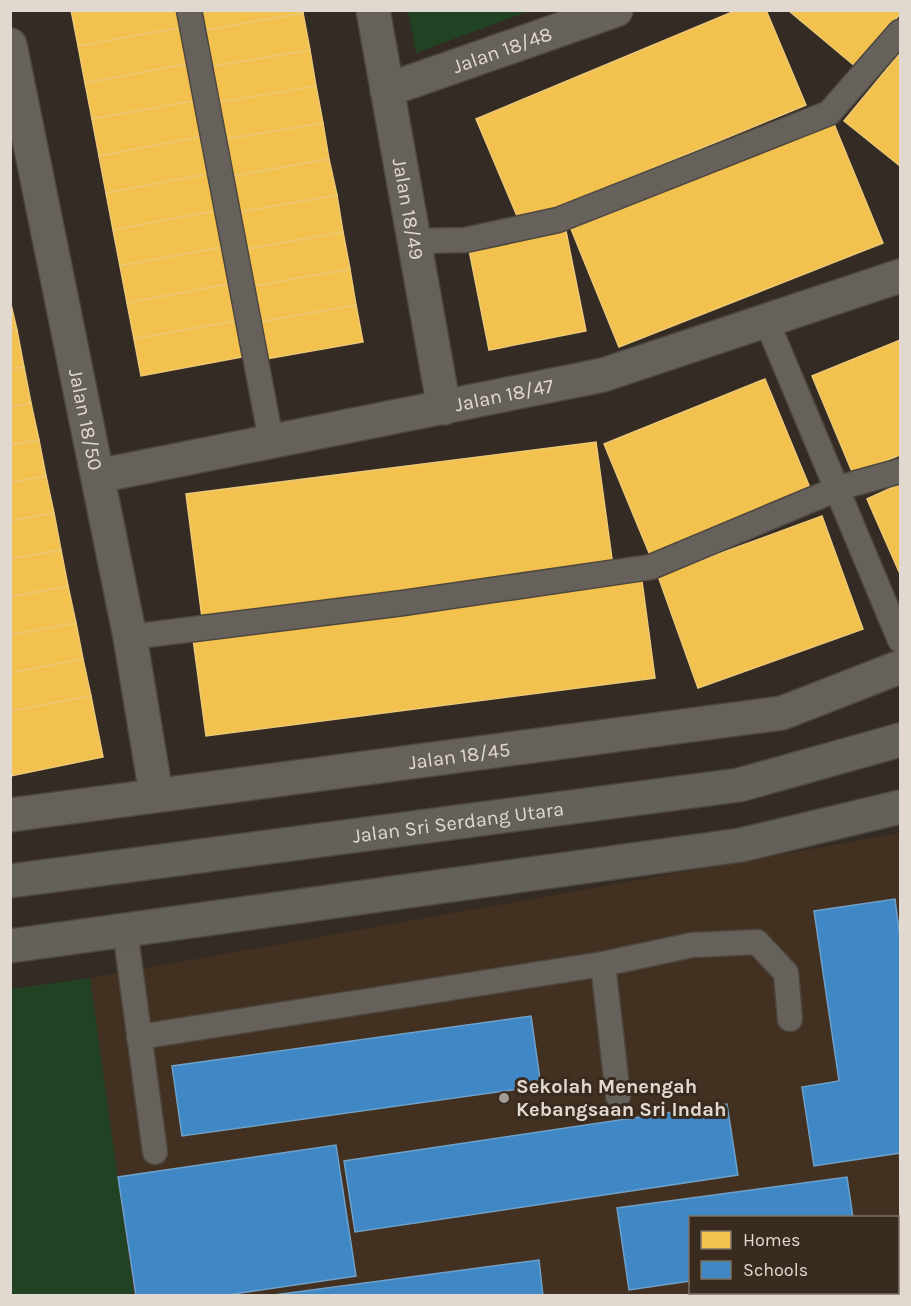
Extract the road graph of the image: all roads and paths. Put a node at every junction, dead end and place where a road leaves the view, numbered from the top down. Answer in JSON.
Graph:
{"nodes":[{"id":1,"x":189,"y":10,"type":"edge"},
{"id":2,"x":373,"y":10,"type":"edge"},
{"id":3,"x":616,"y":10,"type":"edge"},
{"id":4,"x":900,"y":32,"type":"edge"},
{"id":5,"x":10,"y":45,"type":"edge"},
{"id":6,"x":14,"y":84,"type":"edge"},
{"id":7,"x":387,"y":90,"type":"junction"},
{"id":8,"x":414,"y":241,"type":"junction"},
{"id":9,"x":900,"y":276,"type":"edge"},
{"id":10,"x":767,"y":322,"type":"junction"},
{"id":11,"x":444,"y":408,"type":"junction"},
{"id":12,"x":271,"y":440,"type":"junction"},
{"id":13,"x":900,"y":471,"type":"edge"},
{"id":14,"x":98,"y":476,"type":"junction"},
{"id":15,"x":837,"y":489,"type":"junction"},
{"id":16,"x":130,"y":637,"type":"junction"},
{"id":17,"x":900,"y":640,"type":"edge"},
{"id":18,"x":900,"y":667,"type":"edge"},
{"id":19,"x":900,"y":740,"type":"edge"},
{"id":20,"x":156,"y":794,"type":"junction"},
{"id":21,"x":900,"y":807,"type":"edge"},
{"id":22,"x":10,"y":815,"type":"edge"},
{"id":23,"x":10,"y":881,"type":"edge"},
{"id":24,"x":125,"y":930,"type":"junction"},
{"id":25,"x":10,"y":946,"type":"edge"},
{"id":26,"x":603,"y":964,"type":"junction"},
{"id":27,"x":789,"y":1019,"type":"dead end"},
{"id":28,"x":139,"y":1037,"type":"junction"},
{"id":29,"x":618,"y":1096,"type":"dead end"},
{"id":30,"x":155,"y":1152,"type":"dead end"}],
"edges":[{"from":1,"to":12,"type":"lane"},
{"from":2,"to":7,"type":"street","name":"Jalan 18/49"},
{"from":3,"to":7,"type":"street","name":"Jalan 18/48"},
{"from":4,"to":8,"type":"lane"},
{"from":5,"to":6,"type":"street","name":"Jalan 18/50"},
{"from":6,"to":14,"type":"street","name":"Jalan 18/50"},
{"from":7,"to":8,"type":"street","name":"Jalan 18/49"},
{"from":8,"to":11,"type":"street","name":"Jalan 18/49"},
{"from":9,"to":10,"type":"street","name":"Jalan 18/47"},
{"from":10,"to":11,"type":"street","name":"Jalan 18/47"},
{"from":10,"to":15,"type":"lane"},
{"from":11,"to":12,"type":"street","name":"Jalan 18/47"},
{"from":12,"to":14,"type":"street","name":"Jalan 18/47"},
{"from":13,"to":15,"type":"lane"},
{"from":14,"to":16,"type":"street","name":"Jalan 18/50"},
{"from":15,"to":16,"type":"lane"},
{"from":15,"to":17,"type":"lane"},
{"from":16,"to":20,"type":"street","name":"Jalan 18/50"},
{"from":18,"to":20,"type":"street","name":"Jalan 18/45"},
{"from":19,"to":23,"type":"street","name":"Jalan Sri Serdang Utara"},
{"from":20,"to":22,"type":"street","name":"Jalan 18/45"},
{"from":21,"to":24,"type":"street"},
{"from":24,"to":25,"type":"street"},
{"from":24,"to":28,"type":"lane"},
{"from":26,"to":27,"type":"lane"},
{"from":26,"to":28,"type":"lane"},
{"from":26,"to":29,"type":"lane"},
{"from":28,"to":30,"type":"lane"}]}
